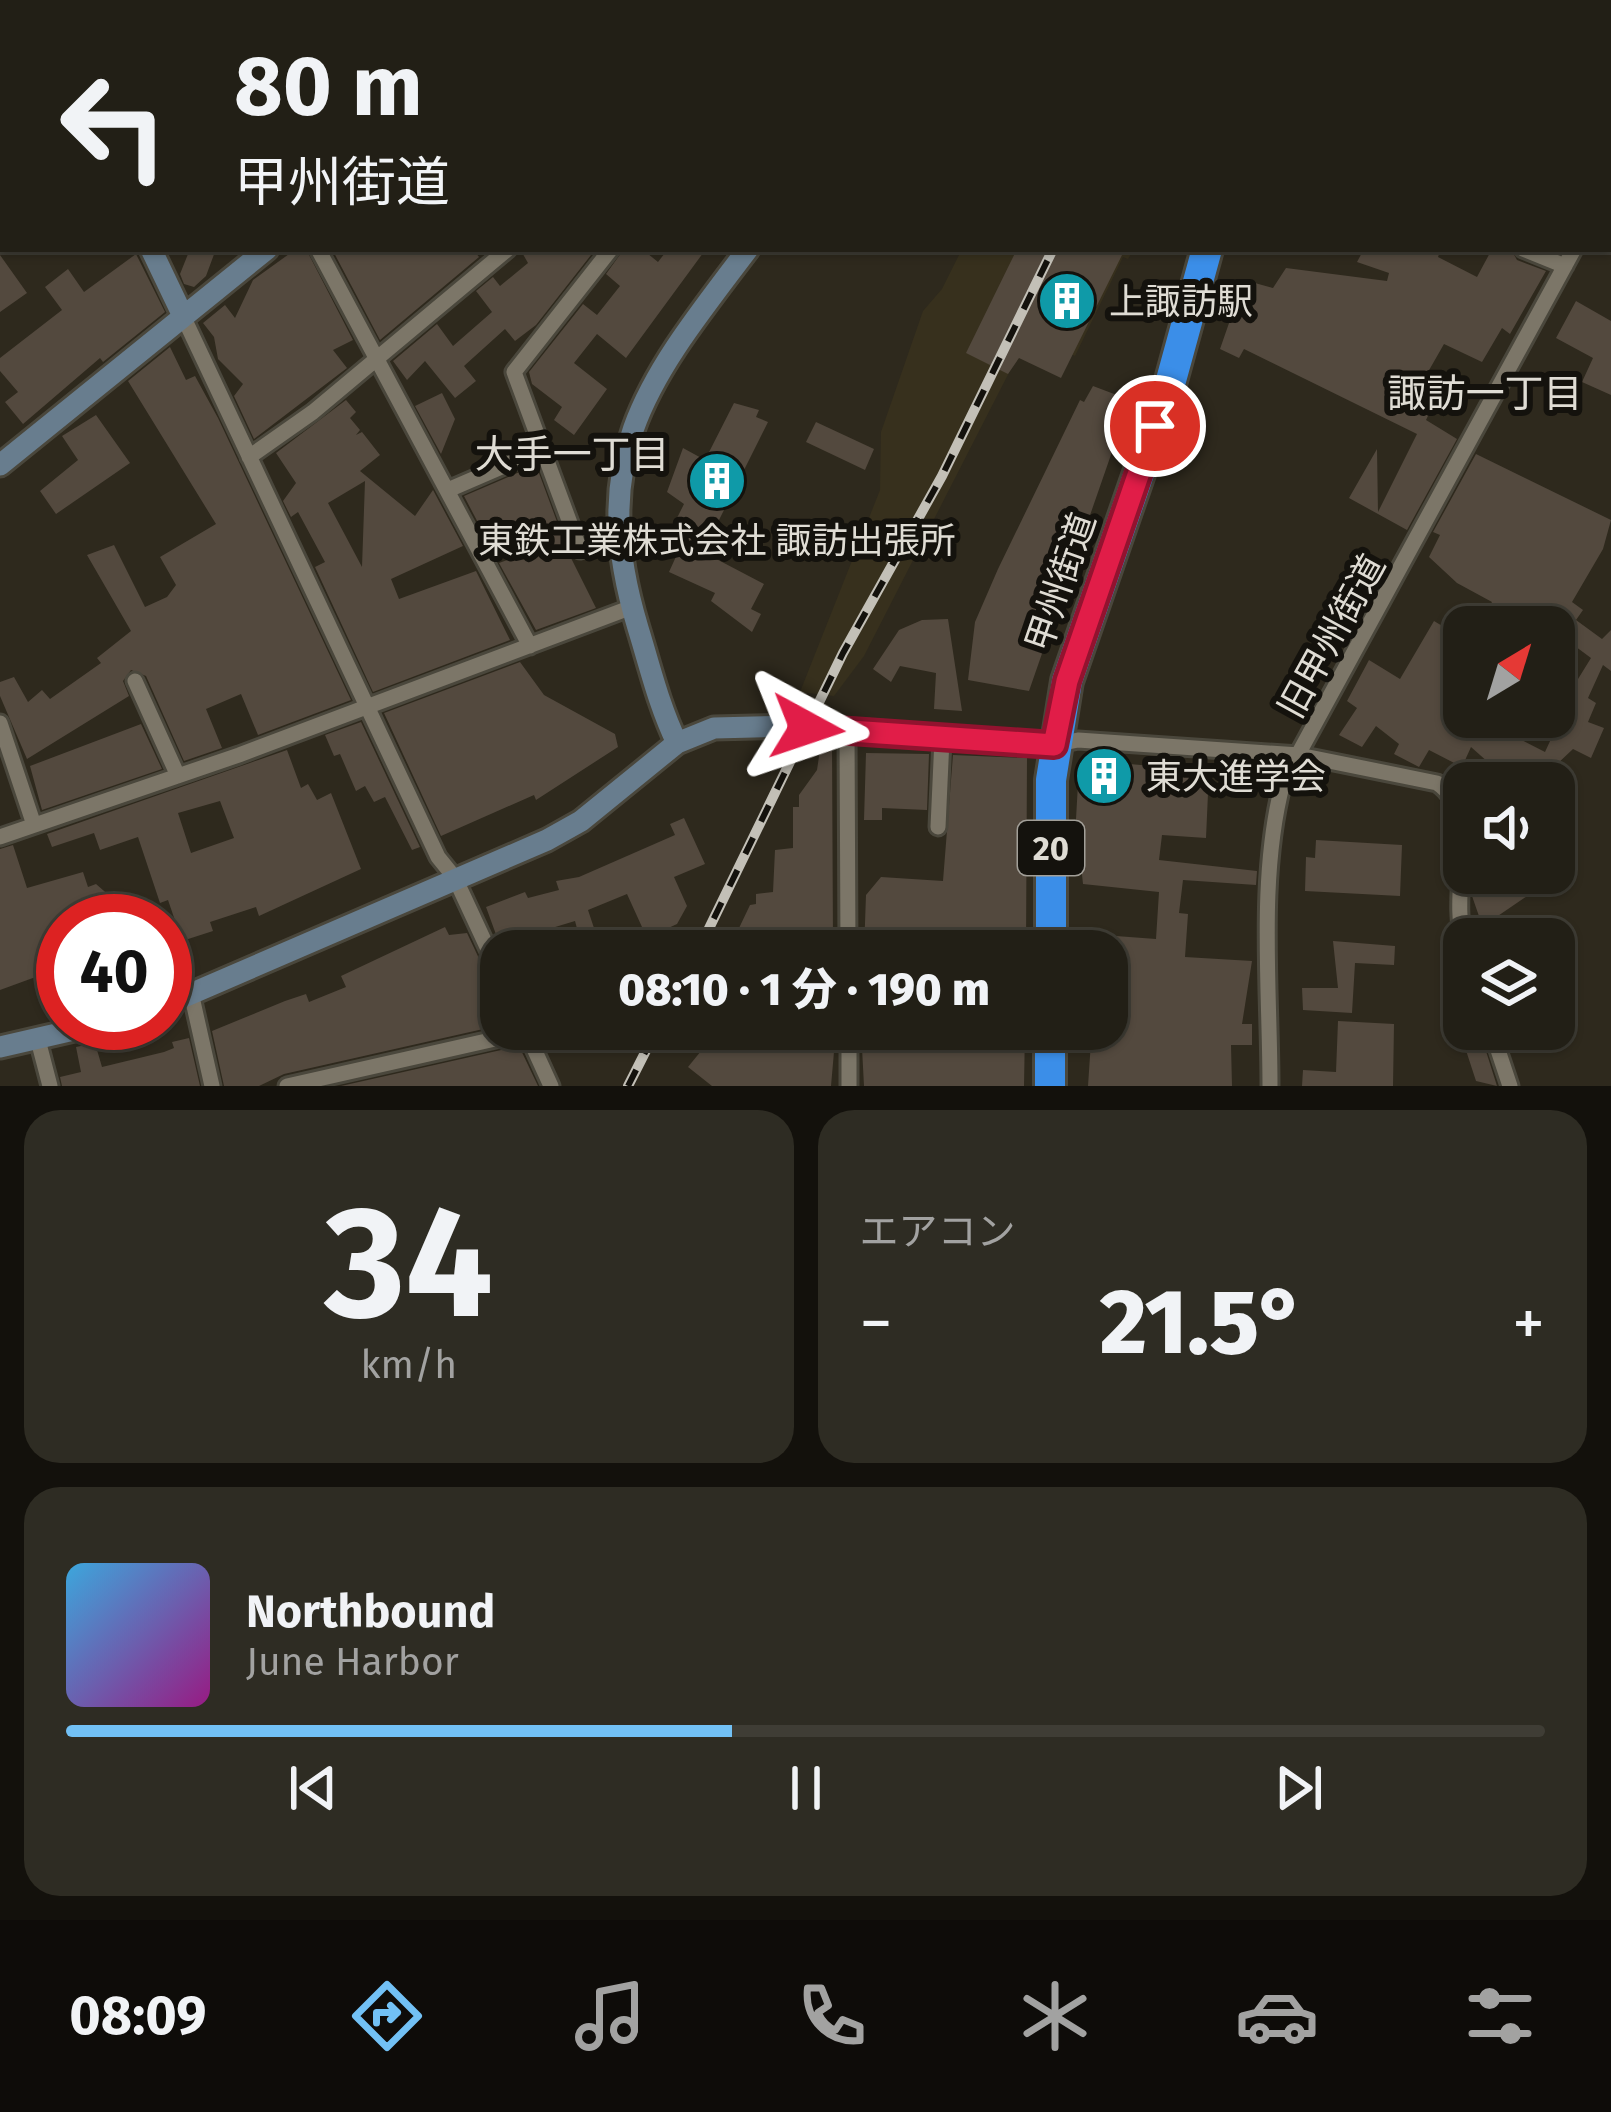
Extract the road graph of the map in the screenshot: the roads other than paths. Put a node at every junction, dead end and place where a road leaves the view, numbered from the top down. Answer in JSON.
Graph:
{"nodes":[{"id":1,"x":152,"y":252,"type":"edge"},
{"id":2,"x":263,"y":252,"type":"edge"},
{"id":3,"x":320,"y":252,"type":"edge"},
{"id":4,"x":504,"y":252,"type":"edge"},
{"id":5,"x":609,"y":252,"type":"edge"},
{"id":6,"x":742,"y":252,"type":"edge"},
{"id":7,"x":1206,"y":252,"type":"edge"},
{"id":8,"x":1530,"y":252,"type":"edge"},
{"id":9,"x":1572,"y":252,"type":"edge"},
{"id":10,"x":1565,"y":266,"type":"junction"},
{"id":11,"x":183,"y":316,"type":"junction"},
{"id":12,"x":376,"y":358,"type":"junction"},
{"id":13,"x":542,"y":449,"type":"junction"},
{"id":14,"x":249,"y":458,"type":"junction"},
{"id":15,"x":0,"y":465,"type":"edge"},
{"id":16,"x":448,"y":490,"type":"junction"},
{"id":17,"x":617,"y":538,"type":"junction"},
{"id":18,"x":632,"y":607,"type":"junction"},
{"id":19,"x":530,"y":646,"type":"junction"},
{"id":20,"x":135,"y":681,"type":"dead end"},
{"id":21,"x":369,"y":707,"type":"junction"},
{"id":22,"x":0,"y":723,"type":"edge"},
{"id":23,"x":847,"y":730,"type":"junction"},
{"id":24,"x":942,"y":739,"type":"junction"},
{"id":25,"x":677,"y":742,"type":"junction"},
{"id":26,"x":1054,"y":745,"type":"junction"},
{"id":27,"x":1299,"y":755,"type":"junction"},
{"id":28,"x":178,"y":776,"type":"junction"},
{"id":29,"x":34,"y":825,"type":"junction"},
{"id":30,"x":938,"y":827,"type":"dead end"},
{"id":31,"x":0,"y":838,"type":"edge"},
{"id":32,"x":455,"y":878,"type":"junction"},
{"id":33,"x":1460,"y":918,"type":"edge"},
{"id":34,"x":848,"y":930,"type":"edge"},
{"id":35,"x":1051,"y":930,"type":"edge"},
{"id":36,"x":480,"y":932,"type":"edge"},
{"id":37,"x":192,"y":997,"type":"joint"},
{"id":38,"x":36,"y":1040,"type":"edge"},
{"id":39,"x":480,"y":1041,"type":"edge"},
{"id":40,"x":0,"y":1047,"type":"edge"},
{"id":41,"x":41,"y":1050,"type":"edge"},
{"id":42,"x":535,"y":1050,"type":"edge"},
{"id":43,"x":849,"y":1050,"type":"edge"},
{"id":44,"x":1050,"y":1050,"type":"edge"},
{"id":45,"x":1498,"y":1050,"type":"edge"},
{"id":46,"x":50,"y":1086,"type":"edge"},
{"id":47,"x":212,"y":1086,"type":"edge"},
{"id":48,"x":287,"y":1086,"type":"edge"},
{"id":49,"x":551,"y":1086,"type":"edge"},
{"id":50,"x":849,"y":1086,"type":"edge"},
{"id":51,"x":1050,"y":1086,"type":"edge"},
{"id":52,"x":1270,"y":1086,"type":"edge"},
{"id":53,"x":1510,"y":1086,"type":"edge"}],
"edges":[{"from":1,"to":11,"type":"street"},
{"from":2,"to":11,"type":"street"},
{"from":3,"to":12,"type":"street"},
{"from":4,"to":12,"type":"street"},
{"from":5,"to":13,"type":"street"},
{"from":6,"to":17,"type":"street"},
{"from":7,"to":26,"type":"highway","name":"甲州街道","number":"20"},
{"from":8,"to":10,"type":"street"},
{"from":9,"to":10,"type":"street","name":"旧甲州街道"},
{"from":10,"to":27,"type":"street","name":"旧甲州街道"},
{"from":11,"to":14,"type":"street"},
{"from":11,"to":15,"type":"street"},
{"from":12,"to":14,"type":"street"},
{"from":12,"to":16,"type":"street"},
{"from":13,"to":16,"type":"street"},
{"from":13,"to":17,"type":"street"},
{"from":14,"to":21,"type":"street"},
{"from":16,"to":19,"type":"street"},
{"from":17,"to":18,"type":"street"},
{"from":18,"to":19,"type":"street"},
{"from":18,"to":25,"type":"street"},
{"from":19,"to":21,"type":"street"},
{"from":20,"to":28,"type":"street"},
{"from":21,"to":28,"type":"street"},
{"from":21,"to":32,"type":"street"},
{"from":22,"to":29,"type":"street"},
{"from":23,"to":24,"type":"street"},
{"from":23,"to":25,"type":"street"},
{"from":23,"to":34,"type":"street"},
{"from":24,"to":26,"type":"street"},
{"from":24,"to":30,"type":"street"},
{"from":25,"to":32,"type":"street"},
{"from":26,"to":27,"type":"street"},
{"from":26,"to":35,"type":"highway","name":"甲州街道","number":"20"},
{"from":27,"to":33,"type":"street"},
{"from":27,"to":52,"type":"street","name":"旧甲州街道"},
{"from":28,"to":29,"type":"street"},
{"from":29,"to":31,"type":"street"},
{"from":32,"to":36,"type":"street"},
{"from":32,"to":37,"type":"street"},
{"from":37,"to":47,"type":"street"},
{"from":38,"to":40,"type":"street"},
{"from":39,"to":48,"type":"street"},
{"from":41,"to":46,"type":"street"},
{"from":42,"to":49,"type":"street"},
{"from":43,"to":50,"type":"street"},
{"from":44,"to":51,"type":"highway"},
{"from":45,"to":53,"type":"street"}]}
